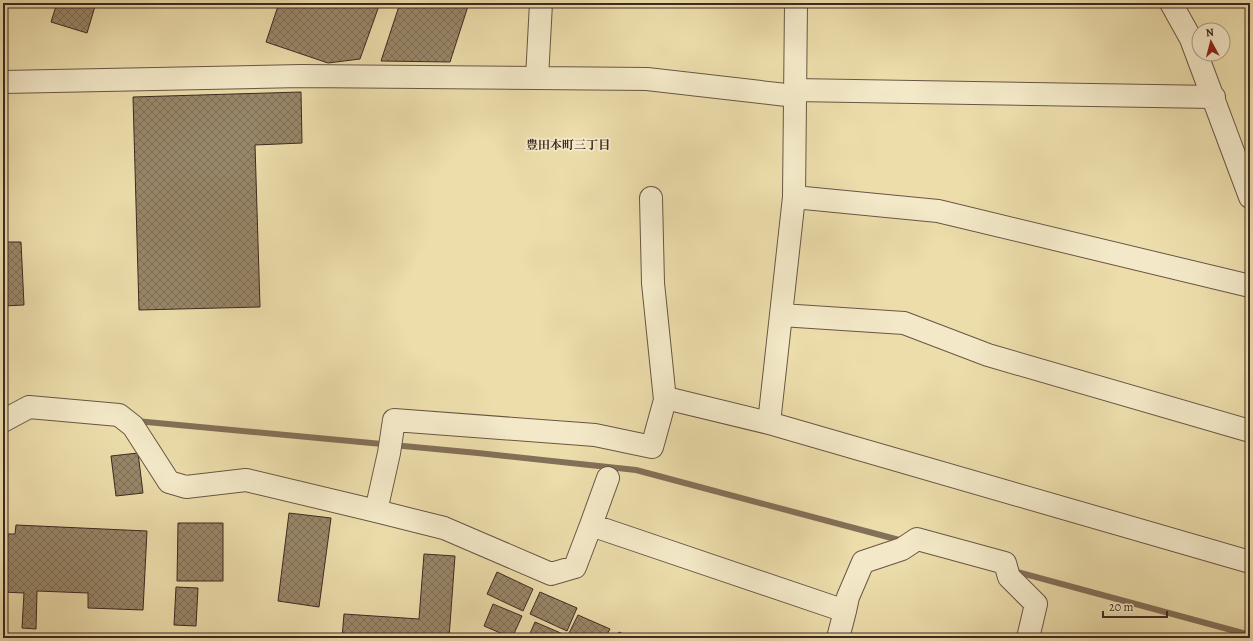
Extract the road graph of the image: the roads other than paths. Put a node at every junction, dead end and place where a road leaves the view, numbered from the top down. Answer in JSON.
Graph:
{"nodes":[{"id":1,"x":542,"y":3,"type":"edge"},
{"id":2,"x":796,"y":3,"type":"edge"},
{"id":3,"x":1171,"y":3,"type":"edge"},
{"id":4,"x":537,"y":78,"type":"junction"},
{"id":5,"x":3,"y":82,"type":"edge"},
{"id":6,"x":795,"y":93,"type":"junction"},
{"id":7,"x":1214,"y":96,"type":"junction"},
{"id":8,"x":794,"y":197,"type":"junction"},
{"id":9,"x":1250,"y":197,"type":"edge"},
{"id":10,"x":651,"y":198,"type":"dead end"},
{"id":11,"x":1250,"y":286,"type":"edge"},
{"id":12,"x":781,"y":315,"type":"junction"},
{"id":13,"x":665,"y":400,"type":"junction"},
{"id":14,"x":3,"y":421,"type":"edge"},
{"id":15,"x":769,"y":423,"type":"junction"},
{"id":16,"x":1249,"y":428,"type":"edge"},
{"id":17,"x":608,"y":478,"type":"dead end"},
{"id":18,"x":376,"y":511,"type":"junction"},
{"id":19,"x":591,"y":525,"type":"junction"},
{"id":20,"x":1250,"y":562,"type":"edge"},
{"id":21,"x":845,"y":611,"type":"junction"},
{"id":22,"x":838,"y":638,"type":"edge"},
{"id":23,"x":1028,"y":638,"type":"edge"}],
"edges":[{"from":1,"to":4,"type":"street"},
{"from":2,"to":6,"type":"street"},
{"from":3,"to":7,"type":"street"},
{"from":4,"to":5,"type":"street"},
{"from":4,"to":6,"type":"street"},
{"from":6,"to":7,"type":"street"},
{"from":6,"to":8,"type":"street"},
{"from":7,"to":9,"type":"street"},
{"from":8,"to":11,"type":"street"},
{"from":8,"to":12,"type":"street"},
{"from":10,"to":13,"type":"street"},
{"from":12,"to":15,"type":"street"},
{"from":12,"to":16,"type":"street"},
{"from":13,"to":15,"type":"street"},
{"from":13,"to":18,"type":"street"},
{"from":14,"to":18,"type":"street"},
{"from":15,"to":20,"type":"street"},
{"from":17,"to":19,"type":"street"},
{"from":18,"to":19,"type":"street"},
{"from":19,"to":21,"type":"street"},
{"from":21,"to":22,"type":"street"},
{"from":21,"to":23,"type":"street"}]}
